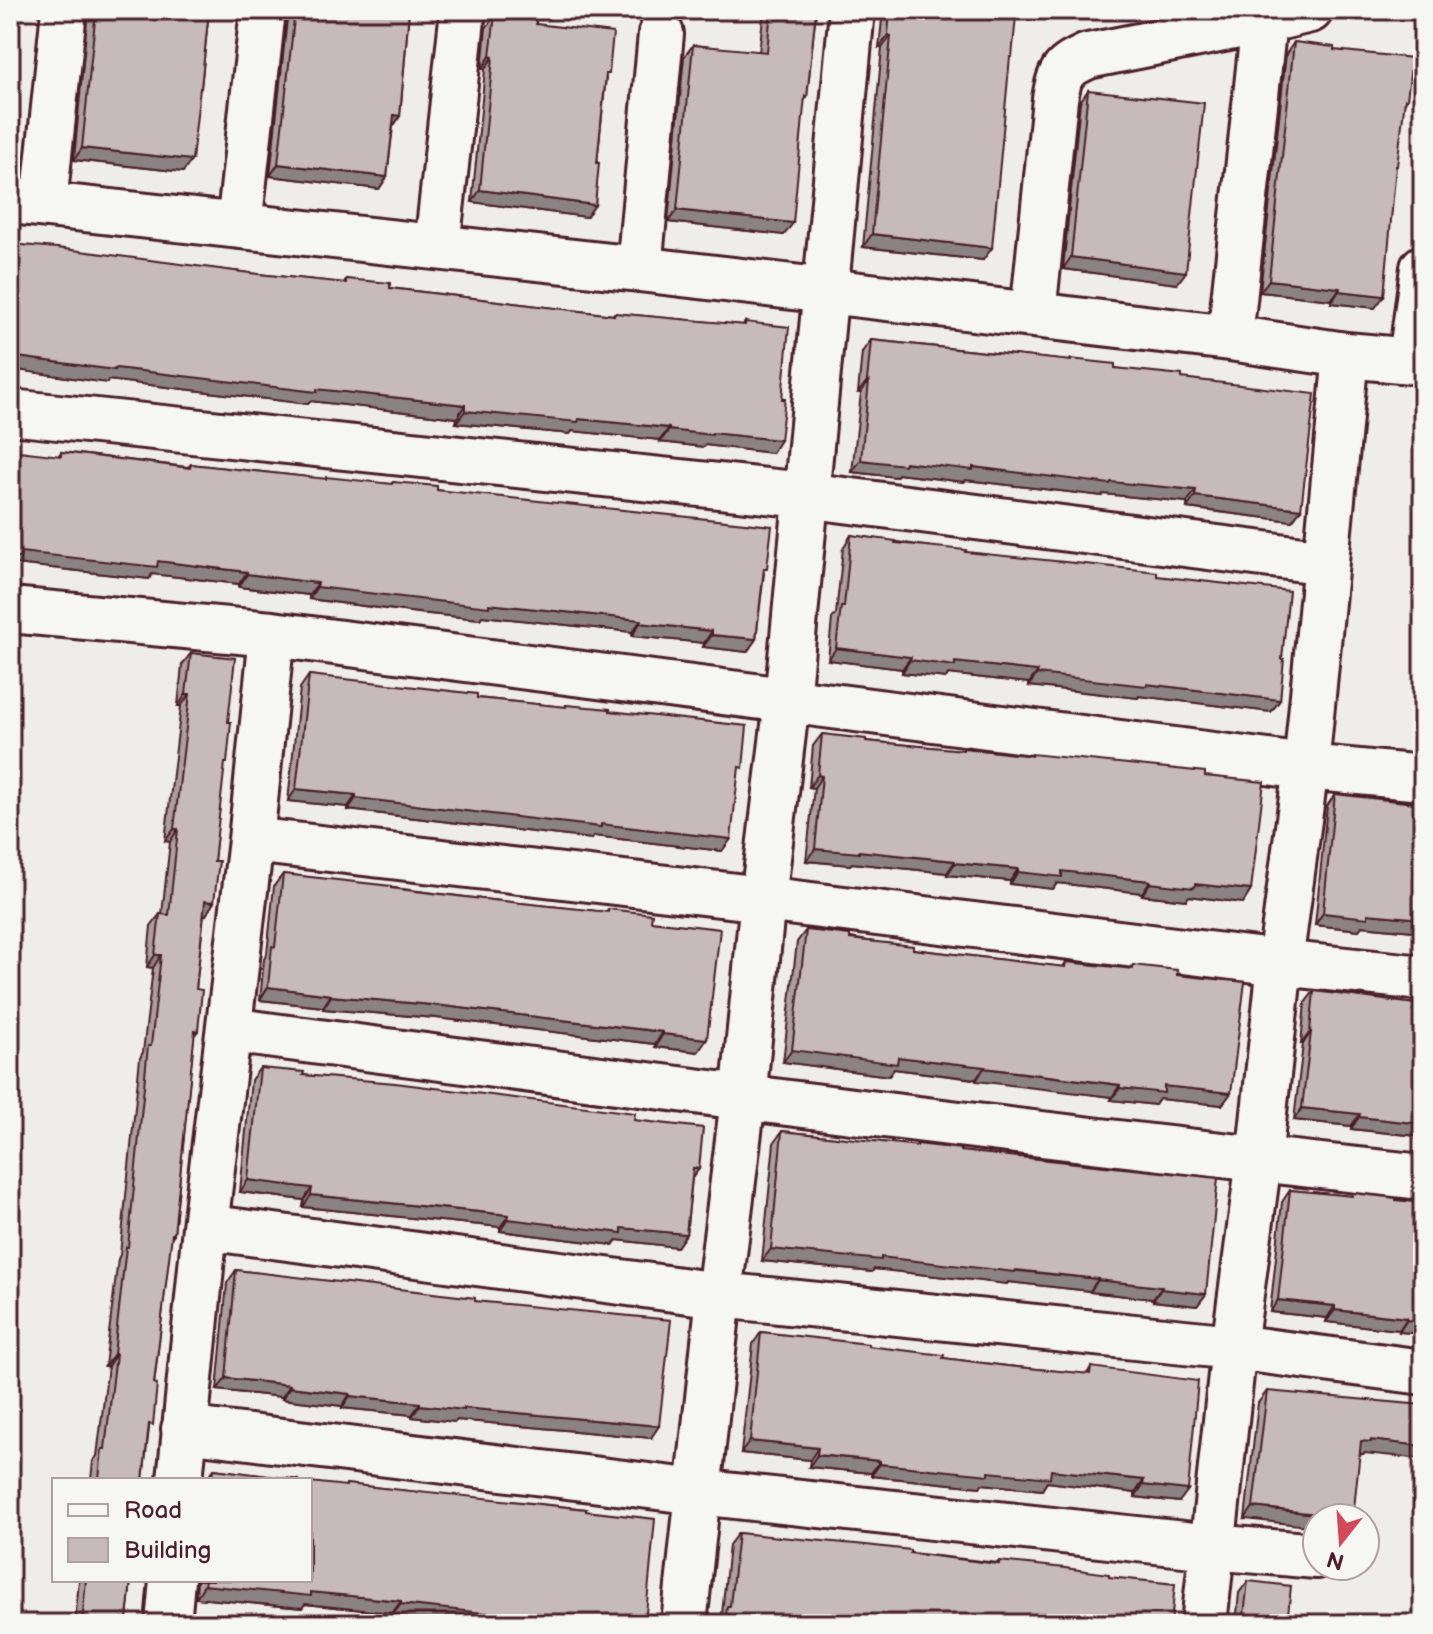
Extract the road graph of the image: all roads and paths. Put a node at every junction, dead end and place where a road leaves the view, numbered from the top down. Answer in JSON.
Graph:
{"nodes":[{"id":1,"x":64,"y":10,"type":"edge"},
{"id":2,"x":263,"y":10,"type":"edge"},
{"id":3,"x":463,"y":10,"type":"edge"},
{"id":4,"x":852,"y":10,"type":"edge"},
{"id":5,"x":1310,"y":10,"type":"edge"},
{"id":6,"x":1264,"y":21,"type":"junction"},
{"id":7,"x":661,"y":34,"type":"dead end"},
{"id":8,"x":27,"y":203,"type":"edge"},
{"id":9,"x":239,"y":226,"type":"junction"},
{"id":10,"x":437,"y":247,"type":"junction"},
{"id":11,"x":1423,"y":268,"type":"edge"},
{"id":12,"x":639,"y":269,"type":"junction"},
{"id":13,"x":827,"y":291,"type":"junction"},
{"id":14,"x":1033,"y":314,"type":"junction"},
{"id":15,"x":1230,"y":338,"type":"junction"},
{"id":16,"x":1346,"y":355,"type":"junction"},
{"id":17,"x":1417,"y":361,"type":"edge"},
{"id":18,"x":10,"y":412,"type":"edge"},
{"id":19,"x":805,"y":495,"type":"junction"},
{"id":20,"x":1326,"y":562,"type":"junction"},
{"id":21,"x":10,"y":610,"type":"edge"},
{"id":22,"x":272,"y":634,"type":"junction"},
{"id":23,"x":787,"y":701,"type":"junction"},
{"id":24,"x":1306,"y":767,"type":"junction"},
{"id":25,"x":1423,"y":778,"type":"edge"},
{"id":26,"x":251,"y":840,"type":"junction"},
{"id":27,"x":763,"y":899,"type":"junction"},
{"id":28,"x":1280,"y":963,"type":"junction"},
{"id":29,"x":1423,"y":978,"type":"edge"},
{"id":30,"x":229,"y":1030,"type":"junction"},
{"id":31,"x":743,"y":1099,"type":"junction"},
{"id":32,"x":1259,"y":1160,"type":"junction"},
{"id":33,"x":1423,"y":1177,"type":"edge"},
{"id":34,"x":205,"y":1227,"type":"junction"},
{"id":35,"x":719,"y":1295,"type":"junction"},
{"id":36,"x":1234,"y":1347,"type":"junction"},
{"id":37,"x":1423,"y":1372,"type":"edge"},
{"id":38,"x":184,"y":1429,"type":"junction"},
{"id":39,"x":180,"y":1478,"type":"edge"},
{"id":40,"x":698,"y":1492,"type":"junction"},
{"id":41,"x":1212,"y":1547,"type":"junction"},
{"id":42,"x":1301,"y":1555,"type":"edge"},
{"id":43,"x":172,"y":1582,"type":"edge"},
{"id":44,"x":168,"y":1624,"type":"edge"},
{"id":45,"x":684,"y":1624,"type":"edge"},
{"id":46,"x":1204,"y":1624,"type":"edge"}],
"edges":[{"from":1,"to":8,"type":"street"},
{"from":2,"to":9,"type":"street"},
{"from":3,"to":10,"type":"street"},
{"from":4,"to":13,"type":"street"},
{"from":5,"to":6,"type":"street"},
{"from":6,"to":14,"type":"street"},
{"from":6,"to":15,"type":"street"},
{"from":7,"to":12,"type":"street"},
{"from":8,"to":9,"type":"street"},
{"from":9,"to":10,"type":"street"},
{"from":10,"to":12,"type":"street"},
{"from":11,"to":17,"type":"street"},
{"from":12,"to":13,"type":"street"},
{"from":13,"to":14,"type":"street"},
{"from":13,"to":19,"type":"street"},
{"from":14,"to":15,"type":"street"},
{"from":15,"to":16,"type":"street"},
{"from":16,"to":17,"type":"street"},
{"from":16,"to":20,"type":"street"},
{"from":18,"to":19,"type":"street"},
{"from":19,"to":20,"type":"street"},
{"from":19,"to":23,"type":"street"},
{"from":20,"to":24,"type":"street"},
{"from":21,"to":22,"type":"street"},
{"from":22,"to":23,"type":"street"},
{"from":22,"to":26,"type":"street"},
{"from":23,"to":24,"type":"street"},
{"from":23,"to":27,"type":"street"},
{"from":24,"to":25,"type":"street"},
{"from":24,"to":28,"type":"street"},
{"from":26,"to":27,"type":"street"},
{"from":26,"to":30,"type":"street"},
{"from":27,"to":28,"type":"street"},
{"from":27,"to":31,"type":"street"},
{"from":28,"to":29,"type":"street"},
{"from":28,"to":32,"type":"street"},
{"from":30,"to":31,"type":"street"},
{"from":30,"to":34,"type":"street"},
{"from":31,"to":32,"type":"street"},
{"from":31,"to":35,"type":"street"},
{"from":32,"to":33,"type":"street"},
{"from":32,"to":36,"type":"street"},
{"from":34,"to":35,"type":"street"},
{"from":34,"to":38,"type":"street"},
{"from":35,"to":36,"type":"street"},
{"from":35,"to":40,"type":"street"},
{"from":36,"to":37,"type":"street"},
{"from":36,"to":41,"type":"street"},
{"from":38,"to":39,"type":"street"},
{"from":38,"to":40,"type":"street"},
{"from":40,"to":41,"type":"street"},
{"from":40,"to":45,"type":"street"},
{"from":41,"to":42,"type":"street"},
{"from":41,"to":46,"type":"street"},
{"from":43,"to":44,"type":"street"}]}
